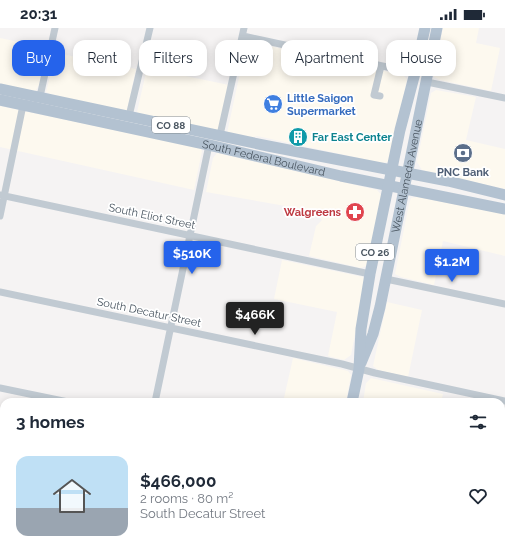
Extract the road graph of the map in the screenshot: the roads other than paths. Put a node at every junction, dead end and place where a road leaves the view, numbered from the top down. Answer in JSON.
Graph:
{"nodes":[{"id":1,"x":55,"y":28,"type":"edge"},
{"id":2,"x":150,"y":28,"type":"edge"},
{"id":3,"x":425,"y":28,"type":"edge"},
{"id":4,"x":437,"y":28,"type":"edge"},
{"id":5,"x":244,"y":32,"type":"edge"},
{"id":6,"x":422,"y":40,"type":"edge"},
{"id":7,"x":381,"y":66,"type":"junction"},
{"id":8,"x":386,"y":67,"type":"edge"},
{"id":9,"x":414,"y":76,"type":"edge"},
{"id":10,"x":426,"y":82,"type":"junction"},
{"id":11,"x":0,"y":89,"type":"edge"},
{"id":12,"x":380,"y":96,"type":"dead end"},
{"id":13,"x":38,"y":98,"type":"junction"},
{"id":14,"x":505,"y":98,"type":"edge"},
{"id":15,"x":0,"y":100,"type":"edge"},
{"id":16,"x":25,"y":106,"type":"junction"},
{"id":17,"x":129,"y":116,"type":"junction"},
{"id":18,"x":220,"y":135,"type":"junction"},
{"id":19,"x":209,"y":145,"type":"junction"},
{"id":20,"x":392,"y":169,"type":"junction"},
{"id":21,"x":408,"y":173,"type":"junction"},
{"id":22,"x":389,"y":186,"type":"junction"},
{"id":23,"x":405,"y":190,"type":"junction"},
{"id":24,"x":505,"y":195,"type":"edge"},
{"id":25,"x":2,"y":196,"type":"edge"},
{"id":26,"x":505,"y":209,"type":"edge"},
{"id":27,"x":0,"y":216,"type":"edge"},
{"id":28,"x":190,"y":235,"type":"junction"},
{"id":29,"x":370,"y":274,"type":"junction"},
{"id":30,"x":386,"y":279,"type":"junction"},
{"id":31,"x":0,"y":292,"type":"edge"},
{"id":32,"x":505,"y":304,"type":"edge"},
{"id":33,"x":171,"y":328,"type":"junction"},
{"id":34,"x":359,"y":369,"type":"junction"},
{"id":35,"x":0,"y":388,"type":"edge"},
{"id":36,"x":49,"y":398,"type":"edge"},
{"id":37,"x":156,"y":398,"type":"edge"},
{"id":38,"x":353,"y":398,"type":"edge"},
{"id":39,"x":491,"y":398,"type":"edge"}],
"edges":[{"from":1,"to":13,"type":"street"},
{"from":2,"to":17,"type":"street"},
{"from":3,"to":6,"type":"main road","name":"West Alameda Avenue","number":"CO 26"},
{"from":4,"to":10,"type":"main road","name":"West Alameda Avenue","number":"CO 26"},
{"from":5,"to":7,"type":"street"},
{"from":5,"to":18,"type":"street"},
{"from":7,"to":8,"type":"street"},
{"from":7,"to":12,"type":"street"},
{"from":9,"to":20,"type":"main road","name":"West Alameda Avenue","number":"CO 26"},
{"from":10,"to":14,"type":"street"},
{"from":10,"to":21,"type":"main road","name":"West Alameda Avenue","number":"CO 26"},
{"from":11,"to":13,"type":"main road","name":"South Federal Boulevard","number":"CO 88"},
{"from":13,"to":16,"type":"street"},
{"from":13,"to":17,"type":"main road","name":"South Federal Boulevard","number":"CO 88"},
{"from":15,"to":16,"type":"main road","name":"South Federal Boulevard","number":"CO 88"},
{"from":16,"to":19,"type":"main road","name":"South Federal Boulevard","number":"CO 88"},
{"from":16,"to":25,"type":"street"},
{"from":17,"to":18,"type":"main road","name":"South Federal Boulevard","number":"CO 88"},
{"from":18,"to":20,"type":"main road","name":"South Federal Boulevard","number":"CO 88"},
{"from":19,"to":22,"type":"main road","name":"South Federal Boulevard","number":"CO 88"},
{"from":19,"to":28,"type":"street"},
{"from":20,"to":21,"type":"main road","name":"South Federal Boulevard","number":"CO 88"},
{"from":20,"to":22,"type":"main road","name":"West Alameda Avenue","number":"CO 26"},
{"from":21,"to":23,"type":"main road","name":"West Alameda Avenue","number":"CO 26"},
{"from":21,"to":24,"type":"main road","name":"South Federal Boulevard","number":"CO 88"},
{"from":22,"to":23,"type":"main road","name":"South Federal Boulevard","number":"CO 88"},
{"from":22,"to":29,"type":"main road","name":"West Alameda Avenue","number":"CO 26"},
{"from":23,"to":26,"type":"main road","name":"South Federal Boulevard","number":"CO 88"},
{"from":23,"to":30,"type":"main road","name":"West Alameda Avenue","number":"CO 26"},
{"from":25,"to":27,"type":"street"},
{"from":25,"to":28,"type":"street","name":"South Eliot Street"},
{"from":28,"to":29,"type":"street","name":"South Eliot Street"},
{"from":28,"to":33,"type":"street"},
{"from":29,"to":34,"type":"main road","name":"West Alameda Avenue","number":"CO 26"},
{"from":30,"to":32,"type":"street"},
{"from":30,"to":34,"type":"main road","name":"West Alameda Avenue","number":"CO 26"},
{"from":31,"to":33,"type":"street","name":"South Decatur Street"},
{"from":33,"to":34,"type":"street","name":"South Decatur Street"},
{"from":33,"to":37,"type":"street"},
{"from":34,"to":38,"type":"main road","name":"West Alameda Avenue","number":"CO 26"},
{"from":34,"to":39,"type":"street","name":"South Decatur Street"},
{"from":35,"to":36,"type":"street"}]}
